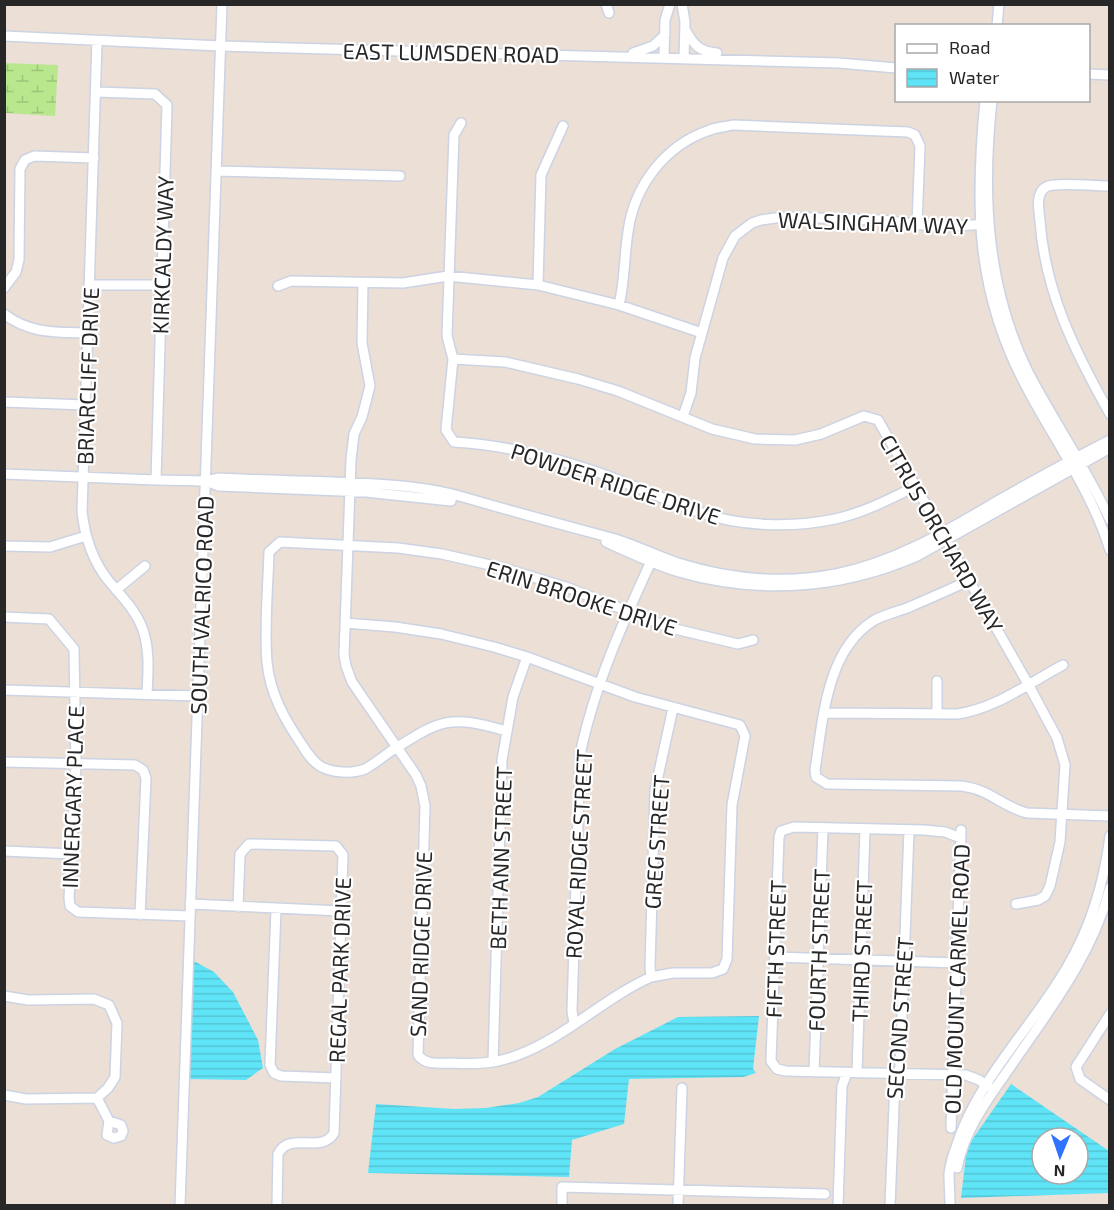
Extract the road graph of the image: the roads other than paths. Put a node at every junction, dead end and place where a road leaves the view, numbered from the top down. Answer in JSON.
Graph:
{"nodes":[{"id":1,"x":222,"y":4,"type":"edge"},
{"id":2,"x":670,"y":4,"type":"edge"},
{"id":3,"x":682,"y":4,"type":"edge"},
{"id":4,"x":999,"y":4,"type":"edge"},
{"id":5,"x":997,"y":24,"type":"edge"},
{"id":6,"x":685,"y":29,"type":"junction"},
{"id":7,"x":664,"y":35,"type":"junction"},
{"id":8,"x":4,"y":36,"type":"edge"},
{"id":9,"x":97,"y":40,"type":"junction"},
{"id":10,"x":220,"y":46,"type":"junction"},
{"id":11,"x":622,"y":56,"type":"junction"},
{"id":12,"x":664,"y":57,"type":"junction"},
{"id":13,"x":684,"y":58,"type":"junction"},
{"id":14,"x":764,"y":60,"type":"junction"},
{"id":15,"x":895,"y":68,"type":"edge"},
{"id":16,"x":1090,"y":74,"type":"edge"},
{"id":17,"x":1110,"y":75,"type":"edge"},
{"id":18,"x":96,"y":92,"type":"junction"},
{"id":19,"x":985,"y":102,"type":"edge"},
{"id":20,"x":992,"y":102,"type":"edge"},
{"id":21,"x":461,"y":123,"type":"dead end"},
{"id":22,"x":563,"y":126,"type":"dead end"},
{"id":23,"x":94,"y":158,"type":"junction"},
{"id":24,"x":216,"y":171,"type":"junction"},
{"id":25,"x":400,"y":176,"type":"dead end"},
{"id":26,"x":1110,"y":186,"type":"edge"},
{"id":27,"x":917,"y":225,"type":"junction"},
{"id":28,"x":984,"y":225,"type":"junction"},
{"id":29,"x":448,"y":276,"type":"junction"},
{"id":30,"x":363,"y":282,"type":"junction"},
{"id":31,"x":89,"y":285,"type":"junction"},
{"id":32,"x":161,"y":285,"type":"junction"},
{"id":33,"x":538,"y":285,"type":"junction"},
{"id":34,"x":278,"y":286,"type":"dead end"},
{"id":35,"x":4,"y":288,"type":"edge"},
{"id":36,"x":619,"y":305,"type":"junction"},
{"id":37,"x":4,"y":314,"type":"edge"},
{"id":38,"x":88,"y":333,"type":"junction"},
{"id":39,"x":702,"y":333,"type":"junction"},
{"id":40,"x":453,"y":359,"type":"junction"},
{"id":41,"x":4,"y":402,"type":"edge"},
{"id":42,"x":86,"y":405,"type":"junction"},
{"id":43,"x":1110,"y":414,"type":"edge"},
{"id":44,"x":683,"y":416,"type":"junction"},
{"id":45,"x":1110,"y":440,"type":"edge"},
{"id":46,"x":1110,"y":448,"type":"edge"},
{"id":47,"x":1074,"y":463,"type":"junction"},
{"id":48,"x":4,"y":474,"type":"edge"},
{"id":49,"x":83,"y":477,"type":"junction"},
{"id":50,"x":156,"y":480,"type":"junction"},
{"id":51,"x":206,"y":481,"type":"junction"},
{"id":52,"x":916,"y":486,"type":"junction"},
{"id":53,"x":350,"y":487,"type":"junction"},
{"id":54,"x":1110,"y":520,"type":"edge"},
{"id":55,"x":86,"y":536,"type":"junction"},
{"id":56,"x":945,"y":536,"type":"junction"},
{"id":57,"x":4,"y":546,"type":"edge"},
{"id":58,"x":348,"y":546,"type":"junction"},
{"id":59,"x":1110,"y":550,"type":"edge"},
{"id":60,"x":652,"y":558,"type":"junction"},
{"id":61,"x":145,"y":566,"type":"dead end"},
{"id":62,"x":970,"y":580,"type":"junction"},
{"id":63,"x":116,"y":590,"type":"junction"},
{"id":64,"x":628,"y":613,"type":"junction"},
{"id":65,"x":4,"y":617,"type":"edge"},
{"id":66,"x":345,"y":623,"type":"junction"},
{"id":67,"x":753,"y":640,"type":"dead end"},
{"id":68,"x":527,"y":657,"type":"junction"},
{"id":69,"x":1063,"y":665,"type":"dead end"},
{"id":70,"x":937,"y":681,"type":"dead end"},
{"id":71,"x":1028,"y":684,"type":"junction"},
{"id":72,"x":600,"y":685,"type":"junction"},
{"id":73,"x":4,"y":690,"type":"edge"},
{"id":74,"x":75,"y":693,"type":"junction"},
{"id":75,"x":147,"y":694,"type":"junction"},
{"id":76,"x":198,"y":696,"type":"junction"},
{"id":77,"x":674,"y":708,"type":"junction"},
{"id":78,"x":825,"y":713,"type":"junction"},
{"id":79,"x":937,"y":714,"type":"junction"},
{"id":80,"x":506,"y":730,"type":"junction"},
{"id":81,"x":398,"y":747,"type":"junction"},
{"id":82,"x":4,"y":762,"type":"edge"},
{"id":83,"x":76,"y":765,"type":"junction"},
{"id":84,"x":1062,"y":814,"type":"junction"},
{"id":85,"x":1110,"y":816,"type":"edge"},
{"id":86,"x":823,"y":828,"type":"junction"},
{"id":87,"x":865,"y":829,"type":"junction"},
{"id":88,"x":909,"y":830,"type":"junction"},
{"id":89,"x":1110,"y":836,"type":"edge"},
{"id":90,"x":4,"y":851,"type":"edge"},
{"id":91,"x":72,"y":854,"type":"junction"},
{"id":92,"x":1110,"y":888,"type":"edge"},
{"id":93,"x":190,"y":904,"type":"junction"},
{"id":94,"x":1016,"y":904,"type":"dead end"},
{"id":95,"x":238,"y":907,"type":"junction"},
{"id":96,"x":276,"y":909,"type":"junction"},
{"id":97,"x":341,"y":911,"type":"junction"},
{"id":98,"x":140,"y":915,"type":"junction"},
{"id":99,"x":190,"y":916,"type":"junction"},
{"id":100,"x":775,"y":957,"type":"junction"},
{"id":101,"x":818,"y":958,"type":"junction"},
{"id":102,"x":861,"y":959,"type":"junction"},
{"id":103,"x":904,"y":961,"type":"junction"},
{"id":104,"x":958,"y":963,"type":"junction"},
{"id":105,"x":651,"y":977,"type":"junction"},
{"id":106,"x":4,"y":996,"type":"edge"},
{"id":107,"x":1110,"y":1014,"type":"edge"},
{"id":108,"x":574,"y":1023,"type":"junction"},
{"id":109,"x":493,"y":1062,"type":"junction"},
{"id":110,"x":814,"y":1072,"type":"junction"},
{"id":111,"x":847,"y":1073,"type":"junction"},
{"id":112,"x":857,"y":1073,"type":"junction"},
{"id":113,"x":898,"y":1073,"type":"junction"},
{"id":114,"x":953,"y":1075,"type":"junction"},
{"id":115,"x":336,"y":1078,"type":"junction"},
{"id":116,"x":990,"y":1087,"type":"junction"},
{"id":117,"x":682,"y":1088,"type":"dead end"},
{"id":118,"x":4,"y":1095,"type":"edge"},
{"id":119,"x":98,"y":1098,"type":"junction"},
{"id":120,"x":1110,"y":1100,"type":"edge"},
{"id":121,"x":109,"y":1121,"type":"dead end"},
{"id":122,"x":951,"y":1128,"type":"dead end"},
{"id":123,"x":678,"y":1190,"type":"junction"},
{"id":124,"x":825,"y":1194,"type":"dead end"},
{"id":125,"x":180,"y":1206,"type":"edge"},
{"id":126,"x":277,"y":1206,"type":"edge"},
{"id":127,"x":562,"y":1206,"type":"edge"},
{"id":128,"x":678,"y":1206,"type":"edge"},
{"id":129,"x":838,"y":1206,"type":"edge"},
{"id":130,"x":890,"y":1206,"type":"edge"},
{"id":131,"x":950,"y":1206,"type":"edge"}],
"edges":[{"from":1,"to":10,"type":"street","name":"SOUTH VALRICO ROAD"},
{"from":2,"to":7,"type":"street"},
{"from":3,"to":6,"type":"street"},
{"from":4,"to":5,"type":"street"},
{"from":6,"to":13,"type":"street"},
{"from":6,"to":14,"type":"street"},
{"from":7,"to":11,"type":"street"},
{"from":7,"to":12,"type":"street"},
{"from":8,"to":9,"type":"street","name":"EAST LUMSDEN ROAD"},
{"from":9,"to":10,"type":"street","name":"EAST LUMSDEN ROAD"},
{"from":9,"to":18,"type":"street","name":"BRIARCLIFF DRIVE"},
{"from":10,"to":11,"type":"street","name":"EAST LUMSDEN ROAD"},
{"from":10,"to":24,"type":"street","name":"SOUTH VALRICO ROAD"},
{"from":11,"to":12,"type":"street","name":"EAST LUMSDEN ROAD"},
{"from":12,"to":13,"type":"street","name":"EAST LUMSDEN ROAD"},
{"from":13,"to":14,"type":"street","name":"EAST LUMSDEN ROAD"},
{"from":14,"to":15,"type":"street","name":"EAST LUMSDEN ROAD"},
{"from":16,"to":17,"type":"street"},
{"from":18,"to":23,"type":"street","name":"BRIARCLIFF DRIVE"},
{"from":18,"to":32,"type":"street","name":"KIRKCALDY WAY"},
{"from":19,"to":28,"type":"street"},
{"from":20,"to":28,"type":"street"},
{"from":21,"to":29,"type":"street","name":"POWDER RIDGE DRIVE"},
{"from":22,"to":33,"type":"street"},
{"from":23,"to":31,"type":"street","name":"BRIARCLIFF DRIVE"},
{"from":23,"to":35,"type":"street"},
{"from":24,"to":25,"type":"street"},
{"from":24,"to":51,"type":"street","name":"SOUTH VALRICO ROAD"},
{"from":26,"to":43,"type":"street"},
{"from":27,"to":28,"type":"street","name":"WALSINGHAM WAY"},
{"from":27,"to":36,"type":"street"},
{"from":27,"to":39,"type":"street","name":"WALSINGHAM WAY"},
{"from":28,"to":47,"type":"street"},
{"from":29,"to":30,"type":"street"},
{"from":29,"to":33,"type":"street"},
{"from":29,"to":40,"type":"street","name":"POWDER RIDGE DRIVE"},
{"from":30,"to":34,"type":"street"},
{"from":30,"to":53,"type":"street","name":"SAND RIDGE DRIVE"},
{"from":31,"to":32,"type":"street"},
{"from":31,"to":38,"type":"street","name":"BRIARCLIFF DRIVE"},
{"from":32,"to":50,"type":"street","name":"KIRKCALDY WAY"},
{"from":33,"to":36,"type":"street"},
{"from":36,"to":39,"type":"street"},
{"from":37,"to":38,"type":"street"},
{"from":38,"to":42,"type":"street","name":"BRIARCLIFF DRIVE"},
{"from":39,"to":44,"type":"street","name":"WALSINGHAM WAY"},
{"from":40,"to":44,"type":"street","name":"CITRUS ORCHARD WAY"},
{"from":40,"to":52,"type":"street","name":"POWDER RIDGE DRIVE"},
{"from":41,"to":42,"type":"street"},
{"from":42,"to":49,"type":"street","name":"BRIARCLIFF DRIVE"},
{"from":44,"to":52,"type":"street","name":"CITRUS ORCHARD WAY"},
{"from":45,"to":47,"type":"street"},
{"from":46,"to":47,"type":"street"},
{"from":47,"to":54,"type":"street"},
{"from":47,"to":56,"type":"street"},
{"from":47,"to":59,"type":"street"},
{"from":48,"to":49,"type":"street"},
{"from":49,"to":50,"type":"street"},
{"from":49,"to":55,"type":"street","name":"BRIARCLIFF DRIVE"},
{"from":50,"to":51,"type":"street"},
{"from":51,"to":53,"type":"street"},
{"from":51,"to":76,"type":"street","name":"SOUTH VALRICO ROAD"},
{"from":52,"to":56,"type":"street","name":"CITRUS ORCHARD WAY"},
{"from":53,"to":58,"type":"street","name":"SAND RIDGE DRIVE"},
{"from":53,"to":60,"type":"street"},
{"from":55,"to":57,"type":"street"},
{"from":55,"to":63,"type":"street","name":"BRIARCLIFF DRIVE"},
{"from":56,"to":60,"type":"street"},
{"from":56,"to":62,"type":"street","name":"CITRUS ORCHARD WAY"},
{"from":58,"to":64,"type":"street","name":"ERIN BROOKE DRIVE"},
{"from":58,"to":66,"type":"street","name":"SAND RIDGE DRIVE"},
{"from":58,"to":81,"type":"street","name":"ERIN BROOKE DRIVE"},
{"from":60,"to":64,"type":"street","name":"ROYAL RIDGE STREET"},
{"from":61,"to":63,"type":"street"},
{"from":62,"to":71,"type":"street","name":"CITRUS ORCHARD WAY"},
{"from":62,"to":78,"type":"street"},
{"from":63,"to":75,"type":"street","name":"BRIARCLIFF DRIVE"},
{"from":64,"to":67,"type":"street","name":"ERIN BROOKE DRIVE"},
{"from":64,"to":72,"type":"street","name":"ROYAL RIDGE STREET"},
{"from":65,"to":74,"type":"street","name":"INNERGARY PLACE"},
{"from":66,"to":68,"type":"street","name":"SAND RIDGE DRIVE"},
{"from":66,"to":81,"type":"street","name":"SAND RIDGE DRIVE"},
{"from":68,"to":72,"type":"street","name":"SAND RIDGE DRIVE"},
{"from":68,"to":80,"type":"street","name":"BETH ANN STREET"},
{"from":69,"to":71,"type":"street"},
{"from":70,"to":79,"type":"street"},
{"from":71,"to":79,"type":"street"},
{"from":71,"to":84,"type":"street","name":"CITRUS ORCHARD WAY"},
{"from":72,"to":77,"type":"street","name":"SAND RIDGE DRIVE"},
{"from":72,"to":108,"type":"street","name":"ROYAL RIDGE STREET"},
{"from":73,"to":74,"type":"street"},
{"from":74,"to":75,"type":"street"},
{"from":74,"to":83,"type":"street","name":"INNERGARY PLACE"},
{"from":75,"to":76,"type":"street"},
{"from":76,"to":93,"type":"street","name":"SOUTH VALRICO ROAD"},
{"from":77,"to":105,"type":"street","name":"GREG STREET"},
{"from":77,"to":105,"type":"street","name":"SAND RIDGE DRIVE"},
{"from":78,"to":79,"type":"street"},
{"from":78,"to":84,"type":"street"},
{"from":80,"to":81,"type":"street","name":"ERIN BROOKE DRIVE"},
{"from":80,"to":109,"type":"street","name":"BETH ANN STREET"},
{"from":81,"to":109,"type":"street","name":"SAND RIDGE DRIVE"},
{"from":82,"to":83,"type":"street"},
{"from":83,"to":91,"type":"street","name":"INNERGARY PLACE"},
{"from":83,"to":98,"type":"street"},
{"from":84,"to":85,"type":"street"},
{"from":84,"to":94,"type":"street","name":"CITRUS ORCHARD WAY"},
{"from":86,"to":87,"type":"street"},
{"from":86,"to":100,"type":"street","name":"FIFTH STREET"},
{"from":86,"to":101,"type":"street","name":"FOURTH STREET"},
{"from":87,"to":88,"type":"street"},
{"from":87,"to":102,"type":"street","name":"THIRD STREET"},
{"from":88,"to":103,"type":"street","name":"SECOND STREET"},
{"from":88,"to":104,"type":"street","name":"OLD MOUNT CARMEL ROAD"},
{"from":89,"to":116,"type":"street"},
{"from":90,"to":91,"type":"street"},
{"from":91,"to":98,"type":"street","name":"INNERGARY PLACE"},
{"from":92,"to":116,"type":"street"},
{"from":93,"to":95,"type":"street"},
{"from":93,"to":99,"type":"street","name":"SOUTH VALRICO ROAD"},
{"from":95,"to":96,"type":"street"},
{"from":95,"to":97,"type":"street","name":"REGAL PARK DRIVE"},
{"from":96,"to":97,"type":"street"},
{"from":96,"to":115,"type":"street"},
{"from":97,"to":115,"type":"street","name":"REGAL PARK DRIVE"},
{"from":98,"to":99,"type":"street","name":"INNERGARY PLACE"},
{"from":99,"to":125,"type":"street","name":"SOUTH VALRICO ROAD"},
{"from":100,"to":101,"type":"street"},
{"from":100,"to":110,"type":"street","name":"FIFTH STREET"},
{"from":101,"to":102,"type":"street"},
{"from":101,"to":110,"type":"street","name":"FOURTH STREET"},
{"from":102,"to":103,"type":"street"},
{"from":102,"to":112,"type":"street","name":"THIRD STREET"},
{"from":103,"to":104,"type":"street"},
{"from":103,"to":113,"type":"street","name":"SECOND STREET"},
{"from":104,"to":114,"type":"street","name":"OLD MOUNT CARMEL ROAD"},
{"from":105,"to":108,"type":"street","name":"SAND RIDGE DRIVE"},
{"from":106,"to":119,"type":"street"},
{"from":107,"to":120,"type":"street"},
{"from":108,"to":109,"type":"street","name":"SAND RIDGE DRIVE"},
{"from":110,"to":111,"type":"street"},
{"from":111,"to":112,"type":"street"},
{"from":111,"to":129,"type":"street"},
{"from":112,"to":113,"type":"street"},
{"from":113,"to":114,"type":"street"},
{"from":113,"to":130,"type":"street","name":"SECOND STREET"},
{"from":114,"to":116,"type":"street"},
{"from":114,"to":122,"type":"street","name":"OLD MOUNT CARMEL ROAD"},
{"from":115,"to":126,"type":"street","name":"REGAL PARK DRIVE"},
{"from":116,"to":131,"type":"street"},
{"from":117,"to":123,"type":"street"},
{"from":118,"to":119,"type":"street"},
{"from":119,"to":121,"type":"street"},
{"from":123,"to":124,"type":"street"},
{"from":123,"to":127,"type":"street"},
{"from":123,"to":128,"type":"street"}]}
